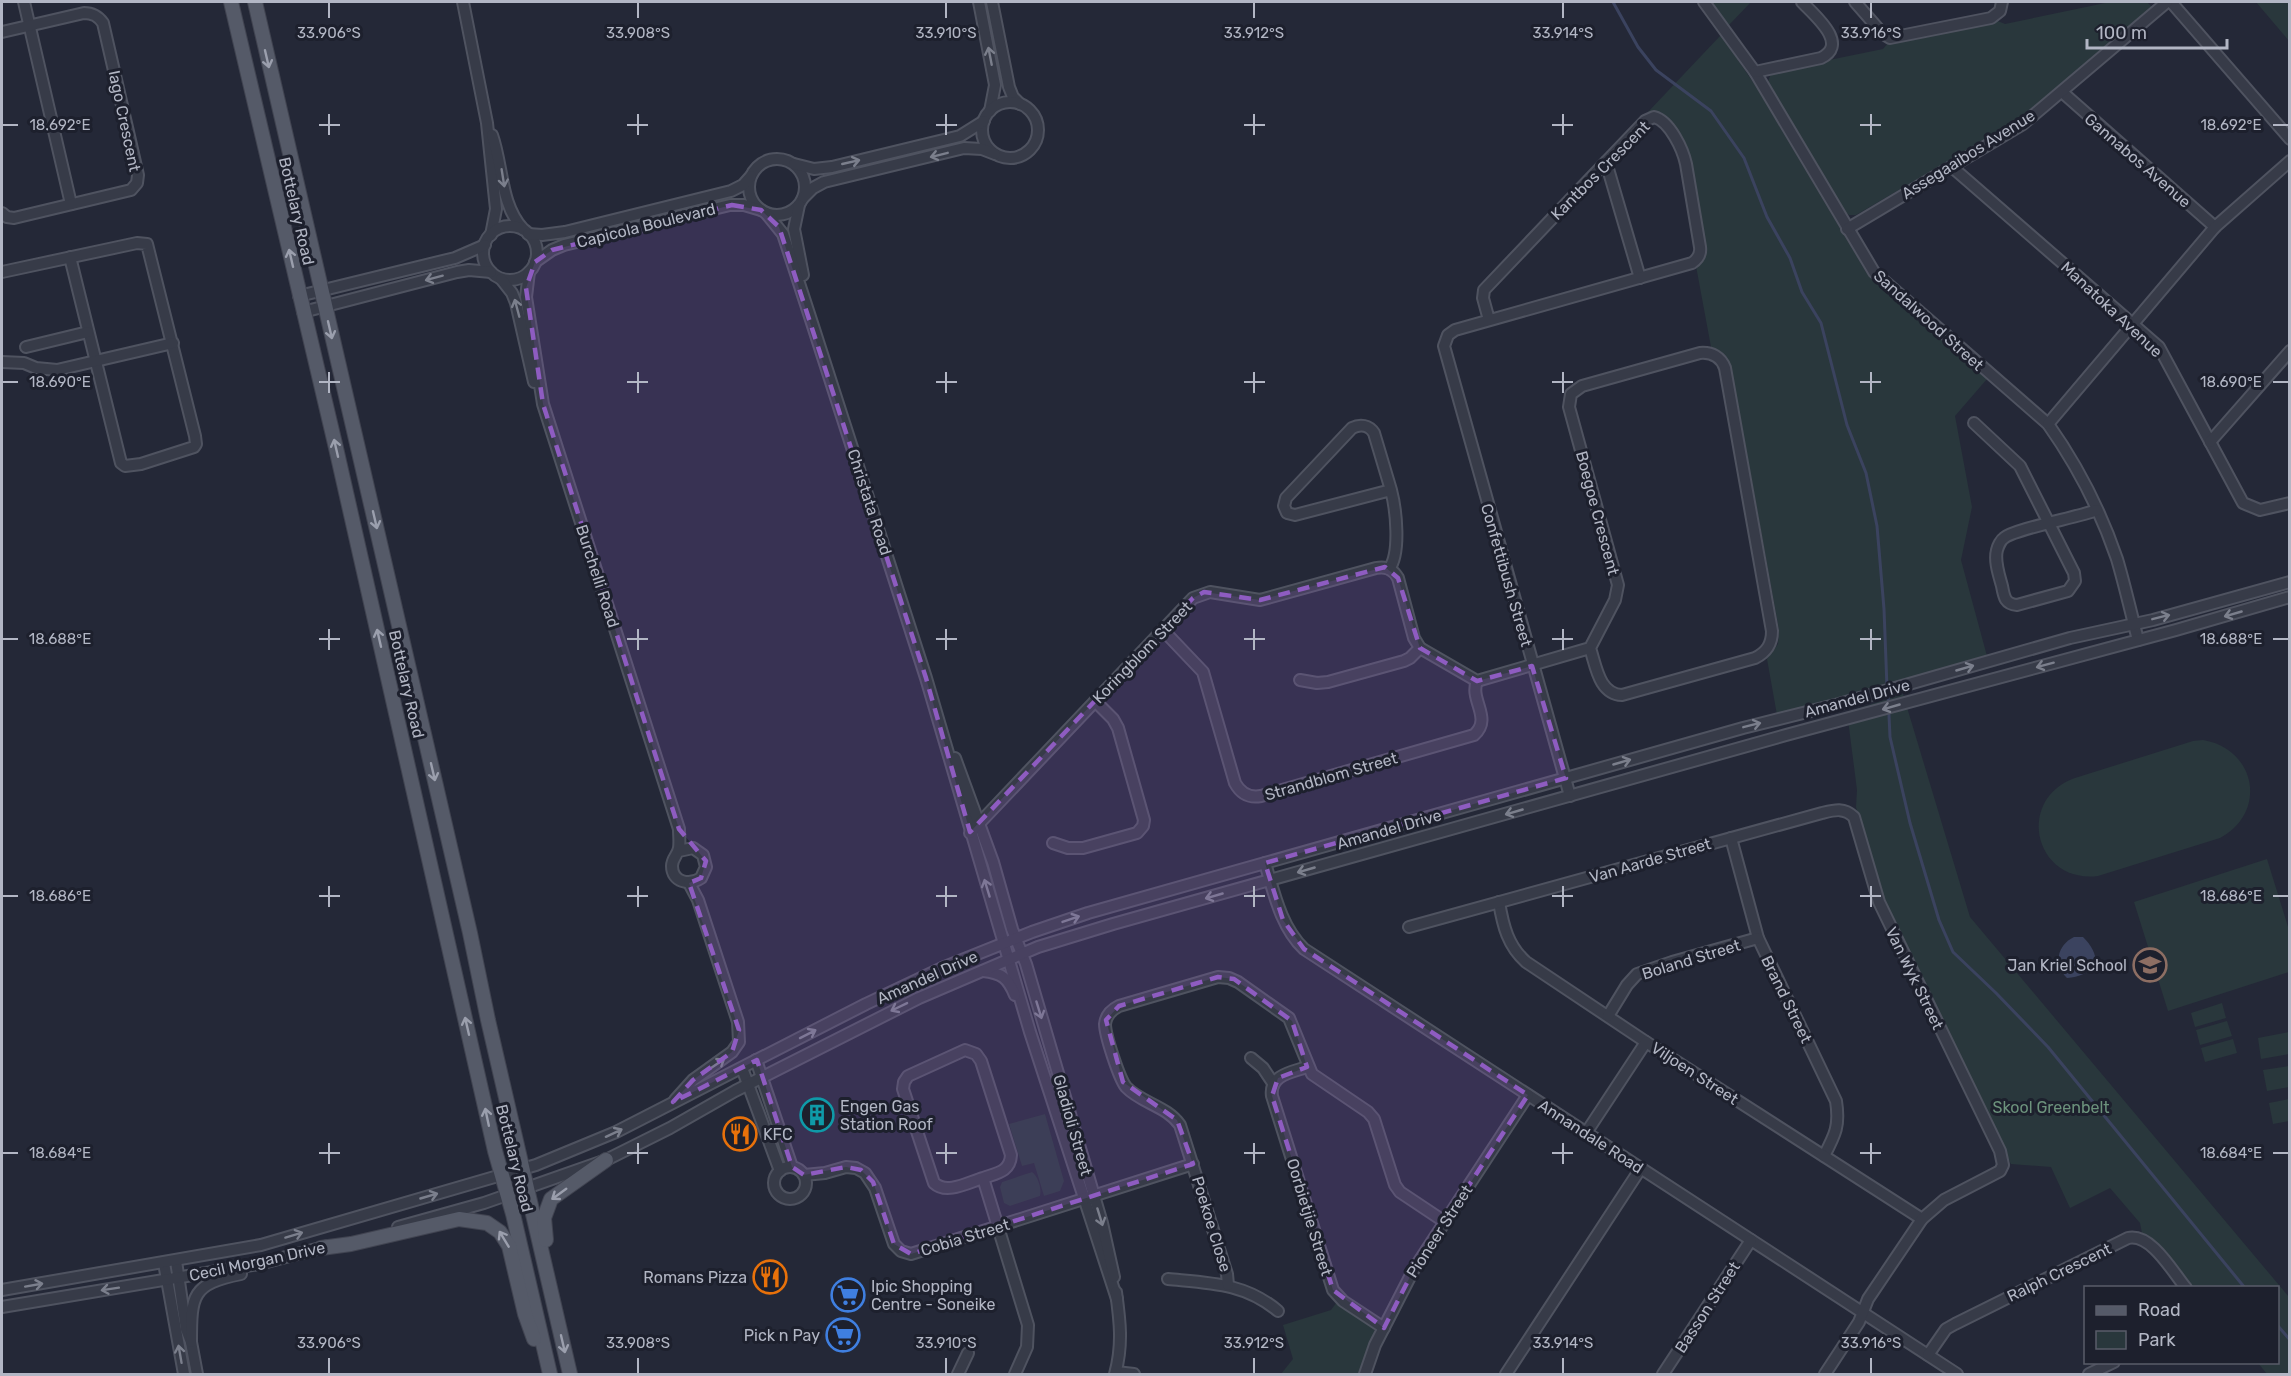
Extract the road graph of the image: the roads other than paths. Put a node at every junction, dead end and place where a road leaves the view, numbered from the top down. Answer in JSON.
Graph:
{"nodes":[{"id":1,"x":24,"y":2,"type":"edge"},
{"id":2,"x":231,"y":2,"type":"edge"},
{"id":3,"x":255,"y":2,"type":"edge"},
{"id":4,"x":463,"y":2,"type":"edge"},
{"id":5,"x":979,"y":2,"type":"edge"},
{"id":6,"x":992,"y":2,"type":"edge"},
{"id":7,"x":1704,"y":2,"type":"edge"},
{"id":8,"x":1802,"y":2,"type":"edge"},
{"id":9,"x":1855,"y":2,"type":"edge"},
{"id":10,"x":2002,"y":2,"type":"edge"},
{"id":11,"x":2169,"y":2,"type":"edge"},
{"id":12,"x":30,"y":26,"type":"junction"},
{"id":13,"x":2,"y":32,"type":"edge"},
{"id":14,"x":1755,"y":72,"type":"junction"},
{"id":15,"x":2062,"y":92,"type":"junction"},
{"id":16,"x":1021,"y":104,"type":"junction"},
{"id":17,"x":987,"y":116,"type":"junction"},
{"id":18,"x":487,"y":123,"type":"junction"},
{"id":19,"x":2289,"y":140,"type":"edge"},
{"id":20,"x":995,"y":154,"type":"junction"},
{"id":21,"x":2289,"y":161,"type":"edge"},
{"id":22,"x":1606,"y":162,"type":"junction"},
{"id":23,"x":794,"y":164,"type":"junction"},
{"id":24,"x":1952,"y":167,"type":"junction"},
{"id":25,"x":751,"y":176,"type":"junction"},
{"id":26,"x":801,"y":201,"type":"junction"},
{"id":27,"x":71,"y":204,"type":"junction"},
{"id":28,"x":763,"y":211,"type":"junction"},
{"id":29,"x":2,"y":213,"type":"edge"},
{"id":30,"x":2215,"y":227,"type":"junction"},
{"id":31,"x":1847,"y":229,"type":"junction"},
{"id":32,"x":526,"y":232,"type":"junction"},
{"id":33,"x":491,"y":235,"type":"junction"},
{"id":34,"x":485,"y":245,"type":"junction"},
{"id":35,"x":70,"y":257,"type":"junction"},
{"id":36,"x":535,"y":262,"type":"junction"},
{"id":37,"x":2,"y":272,"type":"edge"},
{"id":38,"x":491,"y":272,"type":"junction"},
{"id":39,"x":529,"y":272,"type":"junction"},
{"id":40,"x":1640,"y":278,"type":"junction"},
{"id":41,"x":501,"y":279,"type":"junction"},
{"id":42,"x":321,"y":290,"type":"junction"},
{"id":43,"x":299,"y":296,"type":"junction"},
{"id":44,"x":325,"y":306,"type":"junction"},
{"id":45,"x":303,"y":312,"type":"junction"},
{"id":46,"x":1489,"y":320,"type":"junction"},
{"id":47,"x":2133,"y":323,"type":"junction"},
{"id":48,"x":813,"y":326,"type":"junction"},
{"id":49,"x":88,"y":332,"type":"junction"},
{"id":50,"x":173,"y":344,"type":"junction"},
{"id":51,"x":26,"y":347,"type":"dead end"},
{"id":52,"x":2289,"y":351,"type":"edge"},
{"id":53,"x":1445,"y":353,"type":"joint"},
{"id":54,"x":2,"y":362,"type":"edge"},
{"id":55,"x":95,"y":362,"type":"junction"},
{"id":56,"x":543,"y":404,"type":"junction"},
{"id":57,"x":1974,"y":423,"type":"dead end"},
{"id":58,"x":2048,"y":424,"type":"junction"},
{"id":59,"x":2210,"y":442,"type":"junction"},
{"id":60,"x":1391,"y":490,"type":"junction"},
{"id":61,"x":2289,"y":503,"type":"edge"},
{"id":62,"x":2097,"y":510,"type":"junction"},
{"id":63,"x":2047,"y":524,"type":"junction"},
{"id":64,"x":1389,"y":569,"type":"junction"},
{"id":65,"x":2289,"y":582,"type":"edge"},
{"id":66,"x":2289,"y":597,"type":"edge"},
{"id":67,"x":2133,"y":623,"type":"junction"},
{"id":68,"x":1163,"y":630,"type":"junction"},
{"id":69,"x":2138,"y":640,"type":"junction"},
{"id":70,"x":1420,"y":648,"type":"junction"},
{"id":71,"x":1590,"y":648,"type":"junction"},
{"id":72,"x":1532,"y":666,"type":"junction"},
{"id":73,"x":926,"y":678,"type":"junction"},
{"id":74,"x":1300,"y":680,"type":"dead end"},
{"id":75,"x":1477,"y":681,"type":"junction"},
{"id":76,"x":1095,"y":701,"type":"junction"},
{"id":77,"x":1566,"y":778,"type":"junction"},
{"id":78,"x":1570,"y":796,"type":"junction"},
{"id":79,"x":1822,"y":813,"type":"joint"},
{"id":80,"x":979,"y":823,"type":"junction"},
{"id":81,"x":679,"y":829,"type":"junction"},
{"id":82,"x":970,"y":833,"type":"junction"},
{"id":83,"x":1731,"y":838,"type":"junction"},
{"id":84,"x":1053,"y":843,"type":"dead end"},
{"id":85,"x":693,"y":849,"type":"junction"},
{"id":86,"x":679,"y":851,"type":"junction"},
{"id":87,"x":1265,"y":863,"type":"junction"},
{"id":88,"x":1270,"y":880,"type":"junction"},
{"id":89,"x":689,"y":883,"type":"junction"},
{"id":90,"x":1499,"y":902,"type":"junction"},
{"id":91,"x":1409,"y":927,"type":"dead end"},
{"id":92,"x":1016,"y":938,"type":"junction"},
{"id":93,"x":1758,"y":938,"type":"junction"},
{"id":94,"x":1004,"y":943,"type":"junction"},
{"id":95,"x":1022,"y":954,"type":"junction"},
{"id":96,"x":1010,"y":958,"type":"junction"},
{"id":97,"x":980,"y":971,"type":"junction"},
{"id":98,"x":1608,"y":1016,"type":"junction"},
{"id":99,"x":1030,"y":1032,"type":"junction"},
{"id":100,"x":1647,"y":1042,"type":"junction"},
{"id":101,"x":1251,"y":1058,"type":"dead end"},
{"id":102,"x":756,"y":1060,"type":"junction"},
{"id":103,"x":1307,"y":1067,"type":"junction"},
{"id":104,"x":742,"y":1068,"type":"junction"},
{"id":105,"x":763,"y":1078,"type":"junction"},
{"id":106,"x":1273,"y":1083,"type":"junction"},
{"id":107,"x":749,"y":1084,"type":"junction"},
{"id":108,"x":1528,"y":1095,"type":"junction"},
{"id":109,"x":674,"y":1102,"type":"junction"},
{"id":110,"x":1586,"y":1133,"type":"junction"},
{"id":111,"x":1824,"y":1156,"type":"junction"},
{"id":112,"x":606,"y":1160,"type":"junction"},
{"id":113,"x":1193,"y":1164,"type":"junction"},
{"id":114,"x":792,"y":1167,"type":"junction"},
{"id":115,"x":1641,"y":1168,"type":"junction"},
{"id":116,"x":523,"y":1169,"type":"junction"},
{"id":117,"x":780,"y":1171,"type":"junction"},
{"id":118,"x":501,"y":1175,"type":"junction"},
{"id":119,"x":983,"y":1178,"type":"junction"},
{"id":120,"x":805,"y":1180,"type":"junction"},
{"id":121,"x":527,"y":1189,"type":"junction"},
{"id":122,"x":508,"y":1195,"type":"junction"},
{"id":123,"x":1089,"y":1197,"type":"junction"},
{"id":124,"x":1922,"y":1218,"type":"junction"},
{"id":125,"x":1445,"y":1222,"type":"junction"},
{"id":126,"x":999,"y":1227,"type":"junction"},
{"id":127,"x":1751,"y":1240,"type":"junction"},
{"id":128,"x":321,"y":1248,"type":"junction"},
{"id":129,"x":277,"y":1260,"type":"junction"},
{"id":130,"x":170,"y":1262,"type":"junction"},
{"id":131,"x":173,"y":1279,"type":"junction"},
{"id":132,"x":1168,"y":1279,"type":"dead end"},
{"id":133,"x":1228,"y":1285,"type":"junction"},
{"id":134,"x":2185,"y":1286,"type":"edge"},
{"id":135,"x":2,"y":1290,"type":"edge"},
{"id":136,"x":2,"y":1307,"type":"edge"},
{"id":137,"x":1278,"y":1311,"type":"dead end"},
{"id":138,"x":1863,"y":1312,"type":"junction"},
{"id":139,"x":556,"y":1314,"type":"junction"},
{"id":140,"x":1384,"y":1328,"type":"junction"},
{"id":141,"x":191,"y":1342,"type":"junction"},
{"id":142,"x":968,"y":1353,"type":"dead end"},
{"id":143,"x":1928,"y":1355,"type":"junction"},
{"id":144,"x":2110,"y":1364,"type":"edge"},
{"id":145,"x":1115,"y":1373,"type":"edge"},
{"id":146,"x":184,"y":1374,"type":"edge"},
{"id":147,"x":197,"y":1374,"type":"edge"},
{"id":148,"x":549,"y":1374,"type":"edge"},
{"id":149,"x":570,"y":1374,"type":"edge"},
{"id":150,"x":958,"y":1374,"type":"edge"},
{"id":151,"x":1015,"y":1374,"type":"edge"},
{"id":152,"x":1134,"y":1374,"type":"edge"},
{"id":153,"x":1365,"y":1374,"type":"edge"},
{"id":154,"x":1506,"y":1374,"type":"edge"},
{"id":155,"x":1663,"y":1374,"type":"edge"},
{"id":156,"x":1825,"y":1374,"type":"edge"},
{"id":157,"x":1957,"y":1374,"type":"edge"},
{"id":158,"x":2089,"y":1374,"type":"edge"}],
"edges":[{"from":1,"to":12,"type":"street"},
{"from":43,"to":2,"type":"main road","name":"Bottelary Road","one_way":true},
{"from":3,"to":42,"type":"main road","name":"Bottelary Road","one_way":true},
{"from":4,"to":18,"type":"street"},
{"from":17,"to":5,"type":"street","one_way":true},
{"from":6,"to":16,"type":"street"},
{"from":7,"to":14,"type":"street","name":"Sandalwood Street"},
{"from":8,"to":14,"type":"street"},
{"from":9,"to":10,"type":"street"},
{"from":11,"to":15,"type":"street","name":"Assegaaibos Avenue"},
{"from":11,"to":19,"type":"street"},
{"from":12,"to":13,"type":"street","name":"Iago Crescent"},
{"from":12,"to":27,"type":"street"},
{"from":12,"to":27,"type":"street","name":"Iago Crescent"},
{"from":14,"to":31,"type":"street","name":"Sandalwood Street"},
{"from":15,"to":24,"type":"street","name":"Assegaaibos Avenue"},
{"from":15,"to":30,"type":"street","name":"Gannabos Avenue"},
{"from":16,"to":17,"type":"street"},
{"from":16,"to":20,"type":"street"},
{"from":17,"to":20,"type":"street"},
{"from":23,"to":17,"type":"street","one_way":true},
{"from":18,"to":32,"type":"street","one_way":true},
{"from":18,"to":33,"type":"street"},
{"from":20,"to":26,"type":"street","one_way":true},
{"from":21,"to":30,"type":"street"},
{"from":22,"to":40,"type":"street"},
{"from":22,"to":40,"type":"street","name":"Kantbos Crescent"},
{"from":22,"to":46,"type":"street","name":"Kantbos Crescent"},
{"from":23,"to":25,"type":"street"},
{"from":23,"to":26,"type":"street"},
{"from":24,"to":31,"type":"street","name":"Assegaaibos Avenue"},
{"from":24,"to":47,"type":"street","name":"Manatoka Avenue"},
{"from":25,"to":28,"type":"street"},
{"from":25,"to":32,"type":"street","name":"Capicola Boulevard"},
{"from":26,"to":28,"type":"street"},
{"from":26,"to":48,"type":"street","name":"Christata Road"},
{"from":27,"to":29,"type":"street","name":"Iago Crescent"},
{"from":28,"to":36,"type":"street","name":"Capicola Boulevard"},
{"from":28,"to":48,"type":"street","name":"Christata Road"},
{"from":30,"to":47,"type":"street"},
{"from":31,"to":58,"type":"street","name":"Sandalwood Street"},
{"from":32,"to":33,"type":"street"},
{"from":32,"to":36,"type":"street"},
{"from":33,"to":34,"type":"street"},
{"from":34,"to":38,"type":"street"},
{"from":34,"to":42,"type":"street"},
{"from":35,"to":37,"type":"street"},
{"from":35,"to":49,"type":"street"},
{"from":35,"to":50,"type":"street"},
{"from":36,"to":39,"type":"street"},
{"from":38,"to":41,"type":"street"},
{"from":38,"to":44,"type":"street","one_way":true},
{"from":39,"to":41,"type":"street"},
{"from":39,"to":56,"type":"street","name":"Burchelli Road"},
{"from":40,"to":46,"type":"street","name":"Kantbos Crescent"},
{"from":56,"to":41,"type":"street","name":"Burchelli Road","one_way":true},
{"from":42,"to":43,"type":"street"},
{"from":42,"to":44,"type":"main road","name":"Bottelary Road"},
{"from":43,"to":45,"type":"main road","name":"Bottelary Road"},
{"from":44,"to":45,"type":"street"},
{"from":44,"to":116,"type":"main road","name":"Bottelary Road","one_way":true},
{"from":118,"to":45,"type":"main road","name":"Bottelary Road","one_way":true},
{"from":46,"to":53,"type":"street","name":"Kantbos Crescent"},
{"from":47,"to":58,"type":"street"},
{"from":47,"to":59,"type":"street","name":"Manatoka Avenue"},
{"from":48,"to":73,"type":"street","name":"Christata Road"},
{"from":49,"to":51,"type":"street"},
{"from":49,"to":55,"type":"street"},
{"from":50,"to":55,"type":"street"},
{"from":50,"to":55,"type":"street"},
{"from":52,"to":59,"type":"street"},
{"from":53,"to":72,"type":"street","name":"Confettibush Street"},
{"from":54,"to":55,"type":"street"},
{"from":56,"to":81,"type":"street","name":"Burchelli Road"},
{"from":57,"to":63,"type":"street"},
{"from":58,"to":62,"type":"street","name":"Sandalwood Street"},
{"from":59,"to":61,"type":"street","name":"Manatoka Avenue"},
{"from":60,"to":60,"type":"street"},
{"from":60,"to":64,"type":"street"},
{"from":62,"to":63,"type":"street"},
{"from":62,"to":67,"type":"street","name":"Sandalwood Street"},
{"from":63,"to":63,"type":"street"},
{"from":64,"to":68,"type":"street","name":"Koringblom Street"},
{"from":64,"to":70,"type":"street"},
{"from":67,"to":65,"type":"street","name":"Amandel Drive","one_way":true},
{"from":66,"to":69,"type":"street","name":"Amandel Drive","one_way":true},
{"from":67,"to":69,"type":"street","name":"Sandalwood Street"},
{"from":77,"to":67,"type":"street","name":"Amandel Drive","one_way":true},
{"from":68,"to":75,"type":"street","name":"Strandblom Street"},
{"from":68,"to":76,"type":"street","name":"Koringblom Street"},
{"from":69,"to":78,"type":"street","name":"Amandel Drive","one_way":true},
{"from":70,"to":74,"type":"street"},
{"from":70,"to":75,"type":"street"},
{"from":71,"to":71,"type":"street","name":"Boegoe Crescent"},
{"from":71,"to":72,"type":"street"},
{"from":72,"to":75,"type":"street"},
{"from":72,"to":77,"type":"street","name":"Confettibush Street"},
{"from":73,"to":80,"type":"street","name":"Christata Road"},
{"from":73,"to":82,"type":"street","name":"Christata Road"},
{"from":76,"to":80,"type":"street","name":"Koringblom Street"},
{"from":76,"to":84,"type":"street"},
{"from":77,"to":78,"type":"street","name":"Confettibush Street"},
{"from":77,"to":87,"type":"street","name":"Amandel Drive"},
{"from":78,"to":88,"type":"street","name":"Amandel Drive","one_way":true},
{"from":79,"to":83,"type":"street","name":"Van Aarde Street"},
{"from":79,"to":124,"type":"street","name":"Van Wyk Street"},
{"from":80,"to":82,"type":"street","name":"Koringblom Street"},
{"from":80,"to":92,"type":"street"},
{"from":81,"to":85,"type":"street"},
{"from":81,"to":86,"type":"street","name":"Burchelli Road"},
{"from":94,"to":82,"type":"street","one_way":true},
{"from":83,"to":90,"type":"street","name":"Van Aarde Street"},
{"from":83,"to":93,"type":"street","name":"Brand Street"},
{"from":85,"to":86,"type":"street"},
{"from":85,"to":89,"type":"street"},
{"from":86,"to":89,"type":"street","name":"Burchelli Road"},
{"from":87,"to":88,"type":"street","name":"Annandale Road"},
{"from":92,"to":87,"type":"street","name":"Amandel Drive","one_way":true},
{"from":88,"to":95,"type":"street","name":"Amandel Drive","one_way":true},
{"from":88,"to":108,"type":"street","name":"Annandale Road"},
{"from":109,"to":89,"type":"street","one_way":true},
{"from":90,"to":91,"type":"street","name":"Van Aarde Street"},
{"from":90,"to":98,"type":"street","name":"Viljoen Street"},
{"from":92,"to":94,"type":"street","name":"Amandel Drive"},
{"from":92,"to":95,"type":"street","name":"Gladioli Street"},
{"from":93,"to":98,"type":"street","name":"Boland Street"},
{"from":93,"to":111,"type":"street","name":"Brand Street"},
{"from":94,"to":96,"type":"street","name":"Gladioli Street"},
{"from":102,"to":94,"type":"street","name":"Amandel Drive","one_way":true},
{"from":95,"to":96,"type":"street","name":"Amandel Drive"},
{"from":95,"to":123,"type":"street","name":"Gladioli Street","one_way":true},
{"from":96,"to":97,"type":"street","name":"Amandel Drive"},
{"from":96,"to":99,"type":"street","name":"Gladioli Street"},
{"from":97,"to":99,"type":"street"},
{"from":97,"to":105,"type":"street","name":"Amandel Drive","one_way":true},
{"from":98,"to":100,"type":"street","name":"Viljoen Street"},
{"from":99,"to":123,"type":"street","name":"Gladioli Street"},
{"from":100,"to":110,"type":"street"},
{"from":100,"to":111,"type":"street","name":"Viljoen Street"},
{"from":101,"to":106,"type":"street"},
{"from":102,"to":104,"type":"street","name":"Amandel Drive"},
{"from":102,"to":105,"type":"street"},
{"from":103,"to":106,"type":"street"},
{"from":103,"to":113,"type":"street","name":"Poekoe Close"},
{"from":103,"to":125,"type":"street"},
{"from":104,"to":107,"type":"street"},
{"from":104,"to":109,"type":"street","name":"Amandel Drive"},
{"from":105,"to":107,"type":"street","name":"Amandel Drive"},
{"from":105,"to":114,"type":"street"},
{"from":106,"to":140,"type":"street","name":"Oorbietjie Street"},
{"from":107,"to":112,"type":"street","name":"Amandel Drive"},
{"from":107,"to":117,"type":"street"},
{"from":108,"to":110,"type":"street","name":"Annandale Road"},
{"from":108,"to":125,"type":"street","name":"Pioneer Street"},
{"from":116,"to":109,"type":"street","name":"Amandel Drive","one_way":true},
{"from":110,"to":115,"type":"street","name":"Annandale Road"},
{"from":111,"to":124,"type":"street","name":"Viljoen Street"},
{"from":112,"to":121,"type":"street","name":"Amandel Drive"},
{"from":112,"to":139,"type":"main road","one_way":true},
{"from":113,"to":123,"type":"street","name":"Cobia Street"},
{"from":113,"to":133,"type":"street","name":"Poekoe Close"},
{"from":114,"to":117,"type":"street"},
{"from":114,"to":120,"type":"street"},
{"from":115,"to":127,"type":"street","name":"Annandale Road"},
{"from":115,"to":154,"type":"street"},
{"from":116,"to":118,"type":"street","name":"Cecil Morgan Drive"},
{"from":116,"to":121,"type":"main road","name":"Bottelary Road"},
{"from":117,"to":120,"type":"street"},
{"from":118,"to":122,"type":"main road","name":"Bottelary Road"},
{"from":130,"to":118,"type":"street","name":"Cecil Morgan Drive","one_way":true},
{"from":119,"to":119,"type":"street"},
{"from":119,"to":126,"type":"street"},
{"from":120,"to":126,"type":"street","name":"Cobia Street"},
{"from":121,"to":122,"type":"street","name":"Cecil Morgan Drive"},
{"from":121,"to":139,"type":"main road","name":"Bottelary Road"},
{"from":122,"to":128,"type":"street","name":"Cecil Morgan Drive"},
{"from":122,"to":148,"type":"main road","name":"Bottelary Road"},
{"from":123,"to":126,"type":"street","name":"Cobia Street"},
{"from":123,"to":145,"type":"street","name":"Gladioli Street"},
{"from":124,"to":138,"type":"street"},
{"from":125,"to":140,"type":"street","name":"Pioneer Street"},
{"from":126,"to":151,"type":"street"},
{"from":127,"to":138,"type":"street","name":"Annandale Road"},
{"from":127,"to":155,"type":"street","name":"Basson Street"},
{"from":128,"to":129,"type":"street","name":"Cecil Morgan Drive"},
{"from":148,"to":128,"type":"main road","one_way":true},
{"from":129,"to":131,"type":"street","name":"Cecil Morgan Drive"},
{"from":129,"to":141,"type":"street"},
{"from":130,"to":131,"type":"street"},
{"from":135,"to":130,"type":"street","name":"Cecil Morgan Drive","one_way":true},
{"from":131,"to":136,"type":"street","name":"Cecil Morgan Drive","one_way":true},
{"from":131,"to":141,"type":"street"},
{"from":146,"to":131,"type":"street","one_way":true},
{"from":132,"to":133,"type":"street","name":"Poekoe Close"},
{"from":133,"to":137,"type":"street","name":"Poekoe Close"},
{"from":134,"to":143,"type":"street","name":"Ralph Crescent"},
{"from":138,"to":143,"type":"street","name":"Annandale Road"},
{"from":138,"to":156,"type":"street"},
{"from":139,"to":149,"type":"main road","name":"Bottelary Road","one_way":true},
{"from":140,"to":153,"type":"street","name":"Pioneer Street"},
{"from":141,"to":147,"type":"street"},
{"from":142,"to":150,"type":"street"},
{"from":143,"to":157,"type":"street","name":"Annandale Road"},
{"from":144,"to":158,"type":"street"},
{"from":145,"to":152,"type":"street"}]}
